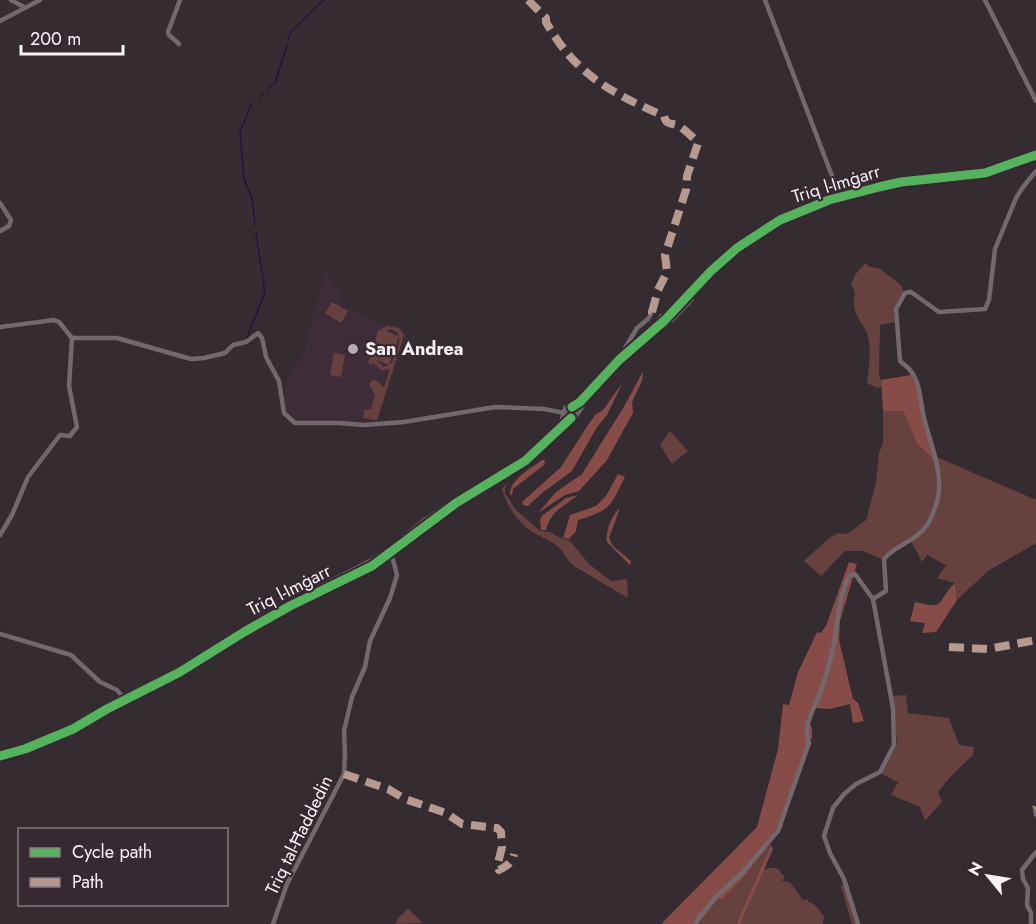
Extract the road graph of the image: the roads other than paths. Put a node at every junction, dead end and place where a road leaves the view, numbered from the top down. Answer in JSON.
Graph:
{"nodes":[{"id":1,"x":11,"y":0,"type":"edge"},
{"id":2,"x":40,"y":0,"type":"edge"},
{"id":3,"x":180,"y":0,"type":"edge"},
{"id":4,"x":765,"y":0,"type":"edge"},
{"id":5,"x":985,"y":0,"type":"edge"},
{"id":6,"x":24,"y":7,"type":"junction"},
{"id":7,"x":0,"y":21,"type":"edge"},
{"id":8,"x":179,"y":44,"type":"dead end"},
{"id":9,"x":1036,"y":101,"type":"edge"},
{"id":10,"x":1036,"y":156,"type":"edge"},
{"id":11,"x":1036,"y":171,"type":"edge"},
{"id":12,"x":840,"y":197,"type":"junction"},
{"id":13,"x":0,"y":203,"type":"edge"},
{"id":14,"x":0,"y":231,"type":"edge"},
{"id":15,"x":652,"y":312,"type":"dead end"},
{"id":16,"x":0,"y":327,"type":"edge"},
{"id":17,"x":72,"y":339,"type":"junction"},
{"id":18,"x":626,"y":353,"type":"junction"},
{"id":19,"x":544,"y":409,"type":"junction"},
{"id":20,"x":566,"y":410,"type":"junction"},
{"id":21,"x":574,"y":416,"type":"junction"},
{"id":22,"x":0,"y":535,"type":"edge"},
{"id":23,"x":391,"y":552,"type":"junction"},
{"id":24,"x":875,"y":598,"type":"junction"},
{"id":25,"x":0,"y":634,"type":"edge"},
{"id":26,"x":123,"y":697,"type":"junction"},
{"id":27,"x":0,"y":755,"type":"edge"},
{"id":28,"x":1036,"y":852,"type":"edge"},
{"id":29,"x":273,"y":924,"type":"edge"},
{"id":30,"x":694,"y":924,"type":"edge"},
{"id":31,"x":858,"y":924,"type":"edge"},
{"id":32,"x":1031,"y":924,"type":"edge"}],
"edges":[{"from":1,"to":6,"type":"street"},
{"from":2,"to":6,"type":"street"},
{"from":3,"to":8,"type":"street"},
{"from":4,"to":12,"type":"street"},
{"from":5,"to":9,"type":"street"},
{"from":6,"to":7,"type":"street"},
{"from":10,"to":12,"type":"main road","name":"Triq l-Imġarr"},
{"from":10,"to":21,"type":"main road","name":"Triq l-Imġarr"},
{"from":11,"to":24,"type":"street"},
{"from":12,"to":18,"type":"main road","name":"Triq l-Imġarr"},
{"from":13,"to":14,"type":"street"},
{"from":15,"to":18,"type":"street"},
{"from":16,"to":17,"type":"street"},
{"from":17,"to":19,"type":"street"},
{"from":17,"to":22,"type":"street"},
{"from":18,"to":20,"type":"main road","name":"Triq l-Imġarr"},
{"from":19,"to":20,"type":"street"},
{"from":19,"to":20,"type":"street"},
{"from":20,"to":21,"type":"main road"},
{"from":20,"to":21,"type":"main road"},
{"from":20,"to":26,"type":"main road","name":"Triq l-Imġarr"},
{"from":21,"to":23,"type":"main road","name":"Triq l-Imġarr"},
{"from":23,"to":27,"type":"main road","name":"Triq l-Imġarr"},
{"from":23,"to":29,"type":"street","name":"Triq tal-Ħaddedin"},
{"from":24,"to":30,"type":"street"},
{"from":24,"to":31,"type":"street"},
{"from":25,"to":26,"type":"street"},
{"from":26,"to":27,"type":"main road","name":"Triq l-Imġarr"},
{"from":28,"to":32,"type":"street"}]}
